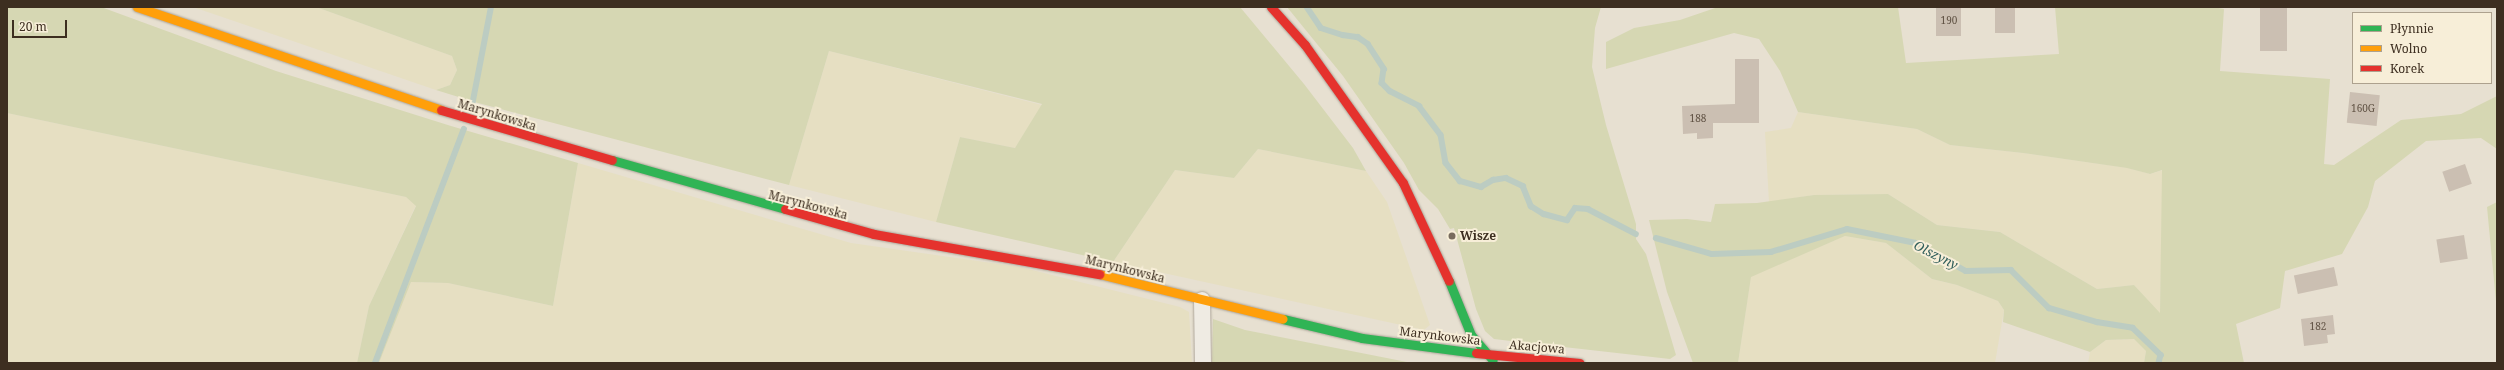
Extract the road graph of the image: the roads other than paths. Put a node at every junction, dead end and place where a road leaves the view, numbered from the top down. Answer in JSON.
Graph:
{"nodes":[{"id":1,"x":137,"y":7,"type":"edge"},
{"id":2,"x":1270,"y":7,"type":"edge"},
{"id":3,"x":1202,"y":300,"type":"junction"},
{"id":4,"x":1492,"y":359,"type":"edge"},
{"id":5,"x":1203,"y":363,"type":"edge"},
{"id":6,"x":1580,"y":363,"type":"edge"}],
"edges":[{"from":1,"to":3,"type":"street","name":"Marynkowska"},
{"from":2,"to":4,"type":"street"},
{"from":3,"to":4,"type":"street","name":"Marynkowska"},
{"from":3,"to":5,"type":"street"},
{"from":4,"to":6,"type":"street","name":"Akacjowa"}]}
